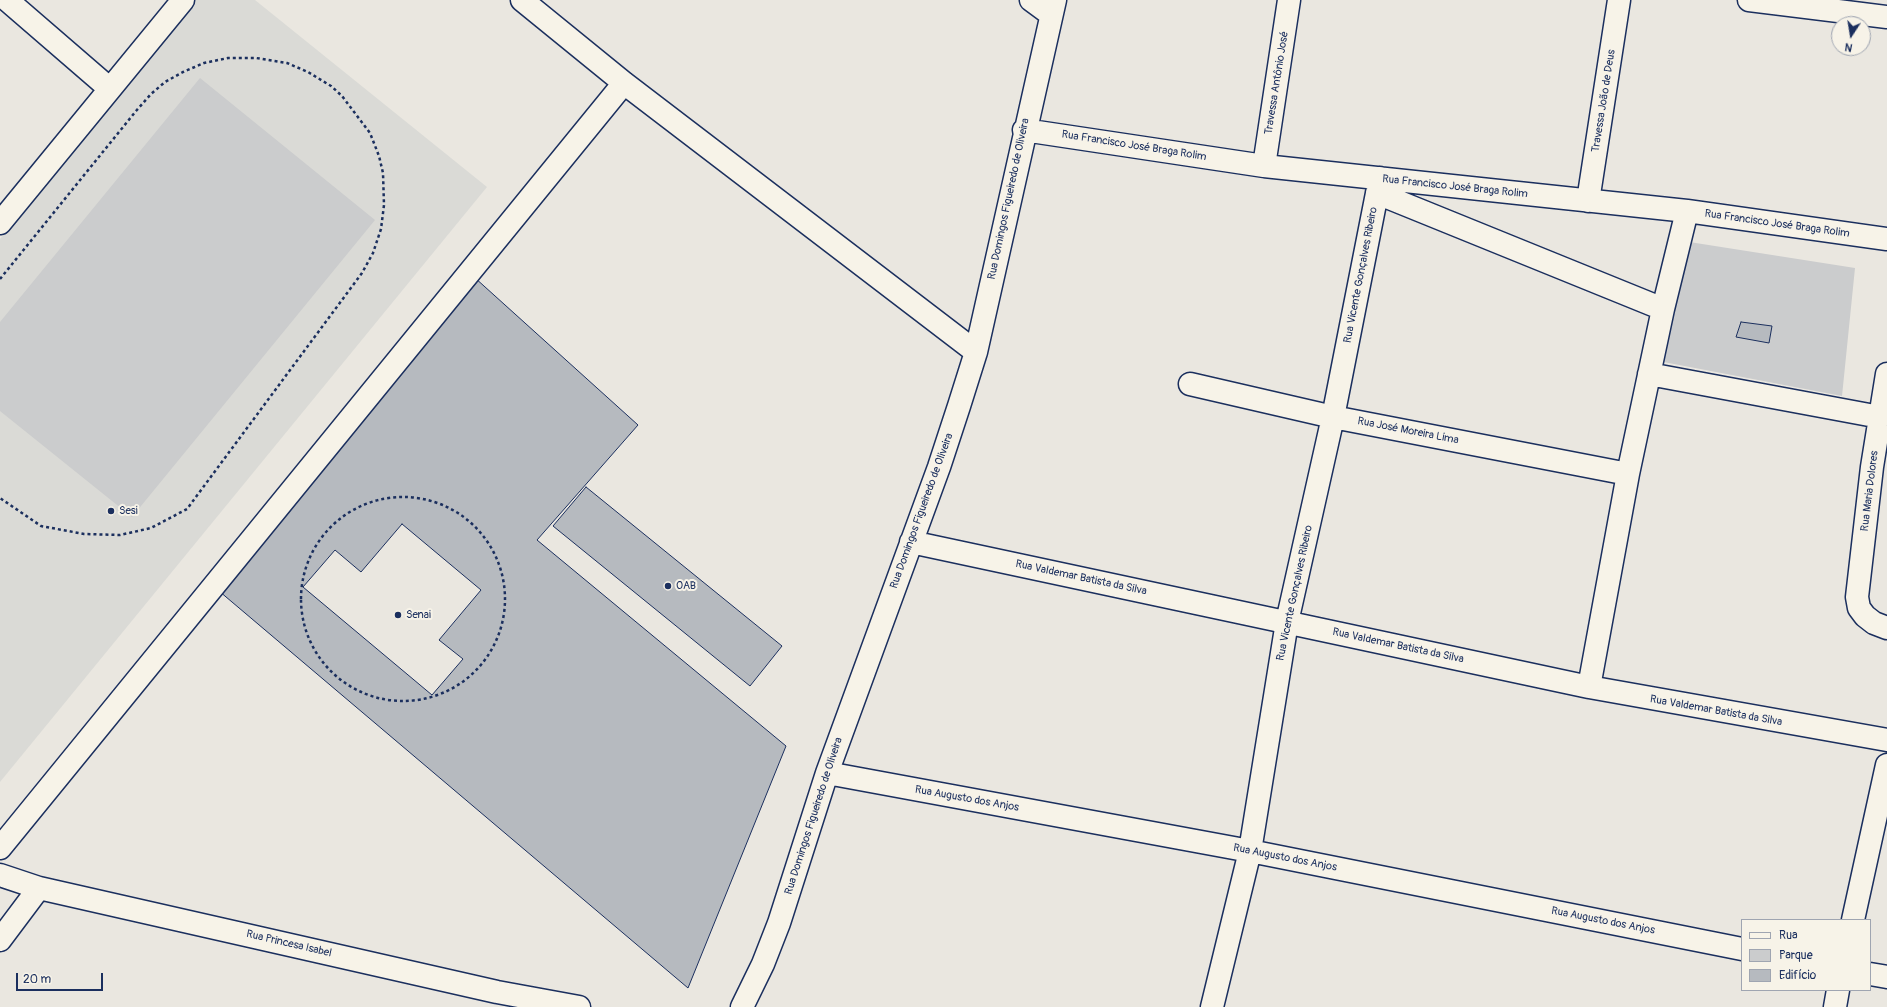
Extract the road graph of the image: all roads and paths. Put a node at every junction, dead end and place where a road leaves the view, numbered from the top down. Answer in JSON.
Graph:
{"nodes":[{"id":1,"x":7,"y":0,"type":"edge"},
{"id":2,"x":183,"y":0,"type":"edge"},
{"id":3,"x":522,"y":0,"type":"edge"},
{"id":4,"x":1031,"y":0,"type":"edge"},
{"id":5,"x":1289,"y":0,"type":"edge"},
{"id":6,"x":1619,"y":0,"type":"edge"},
{"id":7,"x":1749,"y":0,"type":"edge"},
{"id":8,"x":1053,"y":7,"type":"edge"},
{"id":9,"x":1887,"y":17,"type":"edge"},
{"id":10,"x":624,"y":83,"type":"junction"},
{"id":11,"x":110,"y":89,"type":"junction"},
{"id":12,"x":1024,"y":130,"type":"junction"},
{"id":13,"x":1264,"y":166,"type":"junction"},
{"id":14,"x":1378,"y":186,"type":"junction"},
{"id":15,"x":1588,"y":201,"type":"junction"},
{"id":16,"x":1687,"y":211,"type":"junction"},
{"id":17,"x":0,"y":223,"type":"edge"},
{"id":18,"x":1887,"y":239,"type":"edge"},
{"id":19,"x":0,"y":279,"type":"edge"},
{"id":20,"x":1663,"y":309,"type":"junction"},
{"id":21,"x":976,"y":352,"type":"junction"},
{"id":22,"x":1649,"y":374,"type":"junction"},
{"id":23,"x":1887,"y":374,"type":"edge"},
{"id":24,"x":1190,"y":384,"type":"dead end"},
{"id":25,"x":1333,"y":417,"type":"junction"},
{"id":26,"x":1880,"y":417,"type":"junction"},
{"id":27,"x":1880,"y":468,"type":"edge"},
{"id":28,"x":1628,"y":474,"type":"junction"},
{"id":29,"x":0,"y":498,"type":"edge"},
{"id":30,"x":911,"y":542,"type":"junction"},
{"id":31,"x":1287,"y":622,"type":"junction"},
{"id":32,"x":1887,"y":628,"type":"edge"},
{"id":33,"x":345,"y":683,"type":"joint"},
{"id":34,"x":1589,"y":688,"type":"junction"},
{"id":35,"x":1887,"y":740,"type":"edge"},
{"id":36,"x":1887,"y":764,"type":"edge"},
{"id":37,"x":827,"y":773,"type":"junction"},
{"id":38,"x":0,"y":848,"type":"edge"},
{"id":39,"x":1250,"y":851,"type":"junction"},
{"id":40,"x":0,"y":875,"type":"edge"},
{"id":41,"x":39,"y":888,"type":"junction"},
{"id":42,"x":1853,"y":919,"type":"edge"},
{"id":43,"x":0,"y":940,"type":"edge"},
{"id":44,"x":1741,"y":948,"type":"edge"},
{"id":45,"x":1871,"y":974,"type":"edge"},
{"id":46,"x":1887,"y":977,"type":"edge"},
{"id":47,"x":1838,"y":991,"type":"edge"},
{"id":48,"x":492,"y":999,"type":"edge"},
{"id":49,"x":579,"y":1007,"type":"edge"},
{"id":50,"x":742,"y":1007,"type":"edge"},
{"id":51,"x":1212,"y":1007,"type":"edge"},
{"id":52,"x":1835,"y":1007,"type":"edge"}],
"edges":[{"from":1,"to":11,"type":"street"},
{"from":2,"to":11,"type":"street"},
{"from":3,"to":10,"type":"street"},
{"from":4,"to":8,"type":"street"},
{"from":5,"to":13,"type":"street","name":"Travessa Antônio José"},
{"from":6,"to":15,"type":"street","name":"Travessa João de Deus"},
{"from":7,"to":9,"type":"street"},
{"from":8,"to":12,"type":"street","name":"Rua Domingos Figueiredo de Oliveira"},
{"from":10,"to":21,"type":"street"},
{"from":10,"to":38,"type":"street"},
{"from":11,"to":17,"type":"street"},
{"from":12,"to":13,"type":"street","name":"Rua Francisco José Braga Rolim"},
{"from":12,"to":21,"type":"street","name":"Rua Domingos Figueiredo de Oliveira"},
{"from":13,"to":14,"type":"street","name":"Rua Francisco José Braga Rolim"},
{"from":14,"to":15,"type":"street","name":"Rua Francisco José Braga Rolim"},
{"from":14,"to":20,"type":"street"},
{"from":14,"to":25,"type":"street","name":"Rua Vicente Gonçalves Ribeiro"},
{"from":15,"to":16,"type":"street","name":"Rua Francisco José Braga Rolim"},
{"from":16,"to":18,"type":"street","name":"Rua Francisco José Braga Rolim"},
{"from":16,"to":20,"type":"street"},
{"from":19,"to":29,"type":"path"},
{"from":20,"to":22,"type":"street"},
{"from":21,"to":30,"type":"street","name":"Rua Domingos Figueiredo de Oliveira"},
{"from":22,"to":26,"type":"street"},
{"from":22,"to":28,"type":"street"},
{"from":23,"to":26,"type":"street","name":"Rua Maria Dolores"},
{"from":24,"to":25,"type":"street","name":"Rua José Moreira Lima"},
{"from":25,"to":28,"type":"street","name":"Rua José Moreira Lima"},
{"from":25,"to":31,"type":"street","name":"Rua Vicente Gonçalves Ribeiro"},
{"from":26,"to":27,"type":"street","name":"Rua Maria Dolores"},
{"from":27,"to":32,"type":"street","name":"Rua Maria Dolores"},
{"from":28,"to":34,"type":"street"},
{"from":30,"to":31,"type":"street","name":"Rua Valdemar Batista da Silva"},
{"from":30,"to":37,"type":"street","name":"Rua Domingos Figueiredo de Oliveira"},
{"from":31,"to":34,"type":"street","name":"Rua Valdemar Batista da Silva"},
{"from":31,"to":39,"type":"street","name":"Rua Vicente Gonçalves Ribeiro"},
{"from":33,"to":33,"type":"path"},
{"from":34,"to":35,"type":"street","name":"Rua Valdemar Batista da Silva"},
{"from":36,"to":42,"type":"street"},
{"from":37,"to":39,"type":"street","name":"Rua Augusto dos Anjos"},
{"from":37,"to":50,"type":"street","name":"Rua Domingos Figueiredo de Oliveira"},
{"from":39,"to":44,"type":"street","name":"Rua Augusto dos Anjos"},
{"from":39,"to":51,"type":"street","name":"Rua Vicente Gonçalves Ribeiro"},
{"from":40,"to":41,"type":"street","name":"Rua Princesa Isabel"},
{"from":41,"to":43,"type":"street"},
{"from":41,"to":48,"type":"street","name":"Rua Princesa Isabel"},
{"from":45,"to":46,"type":"street"},
{"from":47,"to":52,"type":"street"},
{"from":48,"to":49,"type":"street","name":"Rua Princesa Isabel"}]}
